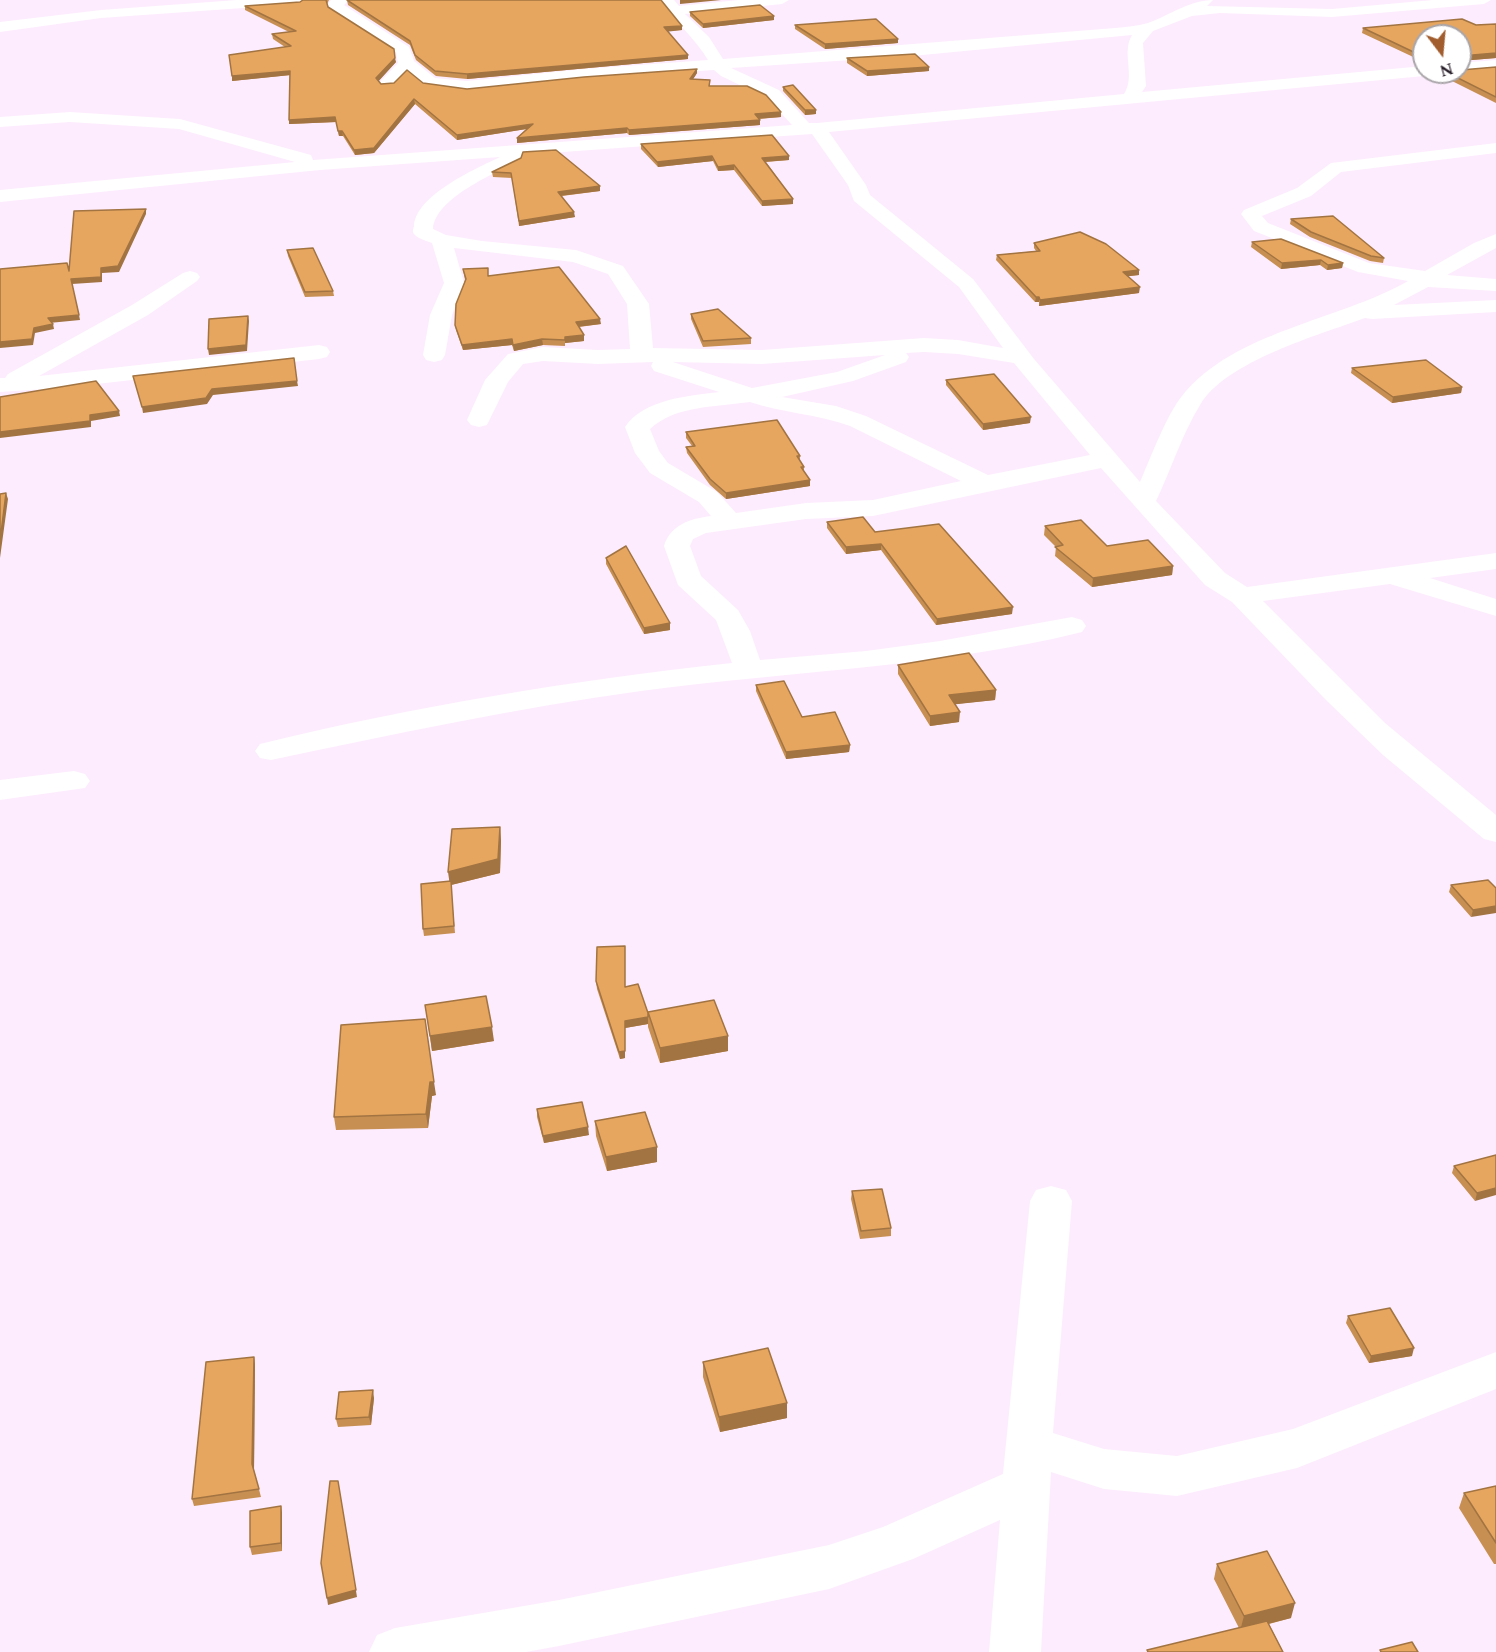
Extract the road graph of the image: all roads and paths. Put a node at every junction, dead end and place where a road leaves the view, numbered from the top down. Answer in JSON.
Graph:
{"nodes":[{"id":1,"x":134,"y":0,"type":"edge"},
{"id":2,"x":300,"y":0,"type":"edge"},
{"id":3,"x":342,"y":0,"type":"edge"},
{"id":4,"x":782,"y":0,"type":"edge"},
{"id":5,"x":1206,"y":0,"type":"edge"},
{"id":6,"x":1484,"y":0,"type":"edge"},
{"id":7,"x":671,"y":6,"type":"edge"},
{"id":8,"x":1189,"y":12,"type":"junction"},
{"id":9,"x":100,"y":14,"type":"junction"},
{"id":10,"x":0,"y":27,"type":"edge"},
{"id":11,"x":1148,"y":28,"type":"junction"},
{"id":12,"x":406,"y":63,"type":"junction"},
{"id":13,"x":719,"y":63,"type":"junction"},
{"id":14,"x":1496,"y":65,"type":"edge"},
{"id":15,"x":1472,"y":67,"type":"edge"},
{"id":16,"x":1412,"y":72,"type":"edge"},
{"id":17,"x":387,"y":83,"type":"edge"},
{"id":18,"x":1130,"y":98,"type":"junction"},
{"id":19,"x":0,"y":122,"type":"edge"},
{"id":20,"x":810,"y":128,"type":"junction"},
{"id":21,"x":1496,"y":148,"type":"edge"},
{"id":22,"x":527,"y":151,"type":"junction"},
{"id":23,"x":318,"y":165,"type":"junction"},
{"id":24,"x":0,"y":196,"type":"edge"},
{"id":25,"x":441,"y":240,"type":"junction"},
{"id":26,"x":1496,"y":240,"type":"edge"},
{"id":27,"x":190,"y":277,"type":"dead end"},
{"id":28,"x":1426,"y":279,"type":"junction"},
{"id":29,"x":1496,"y":285,"type":"edge"},
{"id":30,"x":1496,"y":306,"type":"edge"},
{"id":31,"x":1358,"y":314,"type":"junction"},
{"id":32,"x":924,"y":345,"type":"junction"},
{"id":33,"x":319,"y":352,"type":"dead end"},
{"id":34,"x":434,"y":355,"type":"dead end"},
{"id":35,"x":636,"y":355,"type":"junction"},
{"id":36,"x":1022,"y":358,"type":"junction"},
{"id":37,"x":0,"y":384,"type":"edge"},
{"id":38,"x":750,"y":396,"type":"junction"},
{"id":39,"x":479,"y":420,"type":"dead end"},
{"id":40,"x":1106,"y":459,"type":"junction"},
{"id":41,"x":985,"y":483,"type":"junction"},
{"id":42,"x":1143,"y":502,"type":"junction"},
{"id":43,"x":729,"y":522,"type":"junction"},
{"id":44,"x":1496,"y":561,"type":"edge"},
{"id":45,"x":1392,"y":576,"type":"junction"},
{"id":46,"x":1242,"y":597,"type":"junction"},
{"id":47,"x":1496,"y":608,"type":"edge"},
{"id":48,"x":1072,"y":626,"type":"dead end"},
{"id":49,"x":749,"y":670,"type":"junction"},
{"id":50,"x":271,"y":751,"type":"dead end"},
{"id":51,"x":74,"y":781,"type":"dead end"},
{"id":52,"x":0,"y":790,"type":"edge"},
{"id":53,"x":1496,"y":832,"type":"edge"},
{"id":54,"x":1051,"y":1201,"type":"dead end"},
{"id":55,"x":1496,"y":1370,"type":"edge"},
{"id":56,"x":1027,"y":1465,"type":"junction"},
{"id":57,"x":395,"y":1652,"type":"edge"},
{"id":58,"x":1015,"y":1652,"type":"edge"}],
"edges":[{"from":1,"to":9,"type":"street"},
{"from":2,"to":9,"type":"street"},
{"from":3,"to":12,"type":"street"},
{"from":4,"to":7,"type":"street"},
{"from":5,"to":8,"type":"street"},
{"from":6,"to":8,"type":"street"},
{"from":7,"to":13,"type":"street"},
{"from":8,"to":11,"type":"street"},
{"from":9,"to":10,"type":"street"},
{"from":11,"to":13,"type":"street"},
{"from":11,"to":18,"type":"street"},
{"from":12,"to":13,"type":"street"},
{"from":12,"to":17,"type":"street"},
{"from":13,"to":20,"type":"street"},
{"from":14,"to":15,"type":"street"},
{"from":16,"to":18,"type":"street"},
{"from":18,"to":20,"type":"street"},
{"from":19,"to":23,"type":"street"},
{"from":20,"to":22,"type":"street"},
{"from":20,"to":36,"type":"street"},
{"from":21,"to":28,"type":"street"},
{"from":22,"to":23,"type":"street"},
{"from":22,"to":25,"type":"street"},
{"from":23,"to":24,"type":"street"},
{"from":25,"to":34,"type":"street"},
{"from":25,"to":35,"type":"street"},
{"from":26,"to":28,"type":"street"},
{"from":27,"to":37,"type":"street"},
{"from":28,"to":29,"type":"street"},
{"from":28,"to":31,"type":"street"},
{"from":30,"to":31,"type":"street"},
{"from":31,"to":42,"type":"street"},
{"from":32,"to":35,"type":"street"},
{"from":32,"to":36,"type":"street"},
{"from":32,"to":38,"type":"street"},
{"from":33,"to":37,"type":"street"},
{"from":35,"to":38,"type":"street"},
{"from":35,"to":39,"type":"street"},
{"from":36,"to":40,"type":"street"},
{"from":38,"to":41,"type":"street"},
{"from":38,"to":43,"type":"street"},
{"from":40,"to":41,"type":"street"},
{"from":40,"to":42,"type":"street"},
{"from":41,"to":43,"type":"street"},
{"from":42,"to":46,"type":"street"},
{"from":43,"to":49,"type":"street"},
{"from":44,"to":45,"type":"street"},
{"from":45,"to":46,"type":"street"},
{"from":45,"to":47,"type":"street"},
{"from":46,"to":53,"type":"street"},
{"from":48,"to":49,"type":"street"},
{"from":49,"to":50,"type":"street"},
{"from":51,"to":52,"type":"street"},
{"from":54,"to":56,"type":"street"},
{"from":55,"to":56,"type":"street"},
{"from":56,"to":57,"type":"street"},
{"from":56,"to":58,"type":"street"}]}
